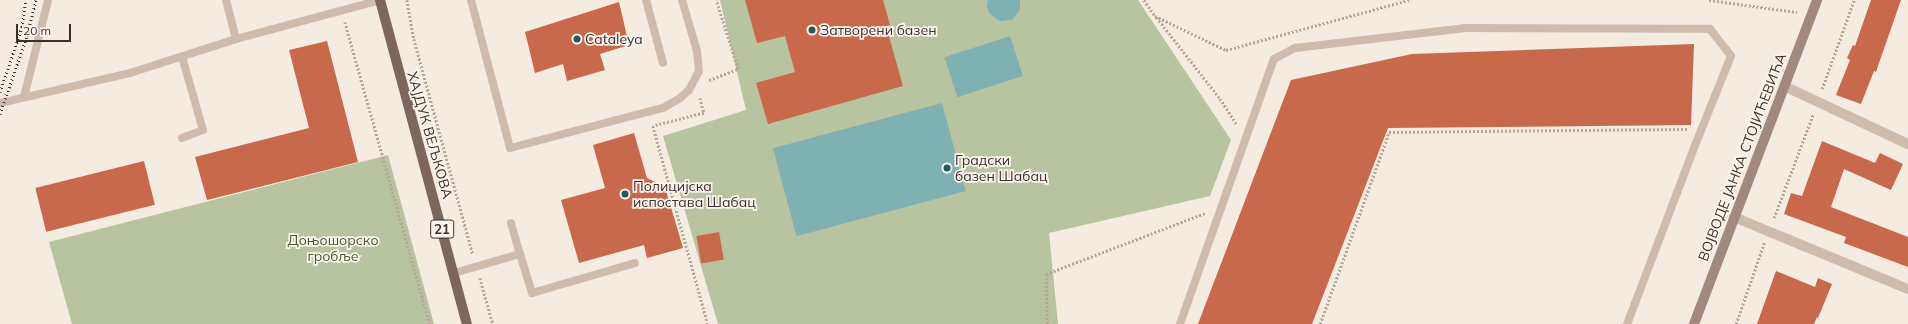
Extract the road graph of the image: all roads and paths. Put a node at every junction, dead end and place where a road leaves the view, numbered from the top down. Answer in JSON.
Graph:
{"nodes":[{"id":1,"x":48,"y":0,"type":"edge"},
{"id":2,"x":226,"y":0,"type":"edge"},
{"id":3,"x":380,"y":0,"type":"edge"},
{"id":4,"x":407,"y":0,"type":"edge"},
{"id":5,"x":471,"y":0,"type":"edge"},
{"id":6,"x":646,"y":0,"type":"edge"},
{"id":7,"x":682,"y":0,"type":"edge"},
{"id":8,"x":716,"y":0,"type":"edge"},
{"id":9,"x":1144,"y":0,"type":"edge"},
{"id":10,"x":1408,"y":0,"type":"edge"},
{"id":11,"x":1709,"y":0,"type":"edge"},
{"id":12,"x":1817,"y":0,"type":"edge"},
{"id":13,"x":1854,"y":0,"type":"edge"},
{"id":14,"x":342,"y":10,"type":"junction"},
{"id":15,"x":1811,"y":14,"type":"junction"},
{"id":16,"x":1155,"y":16,"type":"junction"},
{"id":17,"x":236,"y":39,"type":"junction"},
{"id":18,"x":182,"y":57,"type":"junction"},
{"id":19,"x":663,"y":63,"type":"dead end"},
{"id":20,"x":704,"y":82,"type":"dead end"},
{"id":21,"x":1784,"y":86,"type":"junction"},
{"id":22,"x":699,"y":92,"type":"dead end"},
{"id":23,"x":24,"y":97,"type":"junction"},
{"id":24,"x":1817,"y":102,"type":"junction"},
{"id":25,"x":0,"y":103,"type":"edge"},
{"id":26,"x":1240,"y":128,"type":"dead end"},
{"id":27,"x":1702,"y":129,"type":"junction"},
{"id":28,"x":182,"y":138,"type":"dead end"},
{"id":29,"x":1908,"y":144,"type":"edge"},
{"id":30,"x":1206,"y":213,"type":"dead end"},
{"id":31,"x":1734,"y":217,"type":"junction"},
{"id":32,"x":511,"y":223,"type":"dead end"},
{"id":33,"x":1769,"y":231,"type":"junction"},
{"id":34,"x":520,"y":254,"type":"junction"},
{"id":35,"x":635,"y":262,"type":"dead end"},
{"id":36,"x":477,"y":266,"type":"junction"},
{"id":37,"x":454,"y":273,"type":"junction"},
{"id":38,"x":1908,"y":289,"type":"edge"},
{"id":39,"x":430,"y":324,"type":"edge"},
{"id":40,"x":467,"y":324,"type":"edge"},
{"id":41,"x":493,"y":324,"type":"edge"},
{"id":42,"x":708,"y":324,"type":"edge"},
{"id":43,"x":1047,"y":324,"type":"edge"},
{"id":44,"x":1180,"y":324,"type":"edge"},
{"id":45,"x":1320,"y":324,"type":"edge"},
{"id":46,"x":1627,"y":324,"type":"edge"},
{"id":47,"x":1694,"y":324,"type":"edge"},
{"id":48,"x":1736,"y":324,"type":"edge"}],
"edges":[{"from":1,"to":23,"type":"lane"},
{"from":2,"to":17,"type":"lane"},
{"from":3,"to":14,"type":"lane"},
{"from":3,"to":37,"type":"main road","name":"ХАЈДУК ВЕЉКОВА","number":"21"},
{"from":4,"to":36,"type":"path"},
{"from":5,"to":7,"type":"lane"},
{"from":6,"to":19,"type":"lane"},
{"from":8,"to":20,"type":"path"},
{"from":9,"to":16,"type":"path"},
{"from":10,"to":16,"type":"path"},
{"from":11,"to":15,"type":"path"},
{"from":12,"to":15,"type":"street","name":"ВОЈВОДЕ ЈАНКА СТОЈИЋЕВИЋА"},
{"from":13,"to":24,"type":"path"},
{"from":14,"to":17,"type":"lane"},
{"from":14,"to":39,"type":"path"},
{"from":15,"to":21,"type":"street","name":"ВОЈВОДЕ ЈАНКА СТОЈИЋЕВИЋА"},
{"from":16,"to":26,"type":"path"},
{"from":17,"to":18,"type":"lane"},
{"from":18,"to":23,"type":"lane"},
{"from":18,"to":28,"type":"lane"},
{"from":21,"to":24,"type":"street"},
{"from":21,"to":31,"type":"street","name":"ВОЈВОДЕ ЈАНКА СТОЈИЋЕВИЋА"},
{"from":22,"to":42,"type":"path"},
{"from":23,"to":25,"type":"lane"},
{"from":24,"to":29,"type":"street"},
{"from":24,"to":33,"type":"path"},
{"from":27,"to":44,"type":"lane"},
{"from":27,"to":45,"type":"path"},
{"from":27,"to":46,"type":"lane"},
{"from":30,"to":43,"type":"path"},
{"from":31,"to":33,"type":"street"},
{"from":31,"to":47,"type":"street","name":"ВОЈВОДЕ ЈАНКА СТОЈИЋЕВИЋА"},
{"from":32,"to":34,"type":"lane"},
{"from":33,"to":38,"type":"street"},
{"from":33,"to":48,"type":"path"},
{"from":34,"to":35,"type":"lane"},
{"from":34,"to":36,"type":"lane"},
{"from":36,"to":37,"type":"lane"},
{"from":36,"to":41,"type":"path"},
{"from":37,"to":40,"type":"main road","name":"ХАЈДУК ВЕЉКОВА","number":"21"}]}
